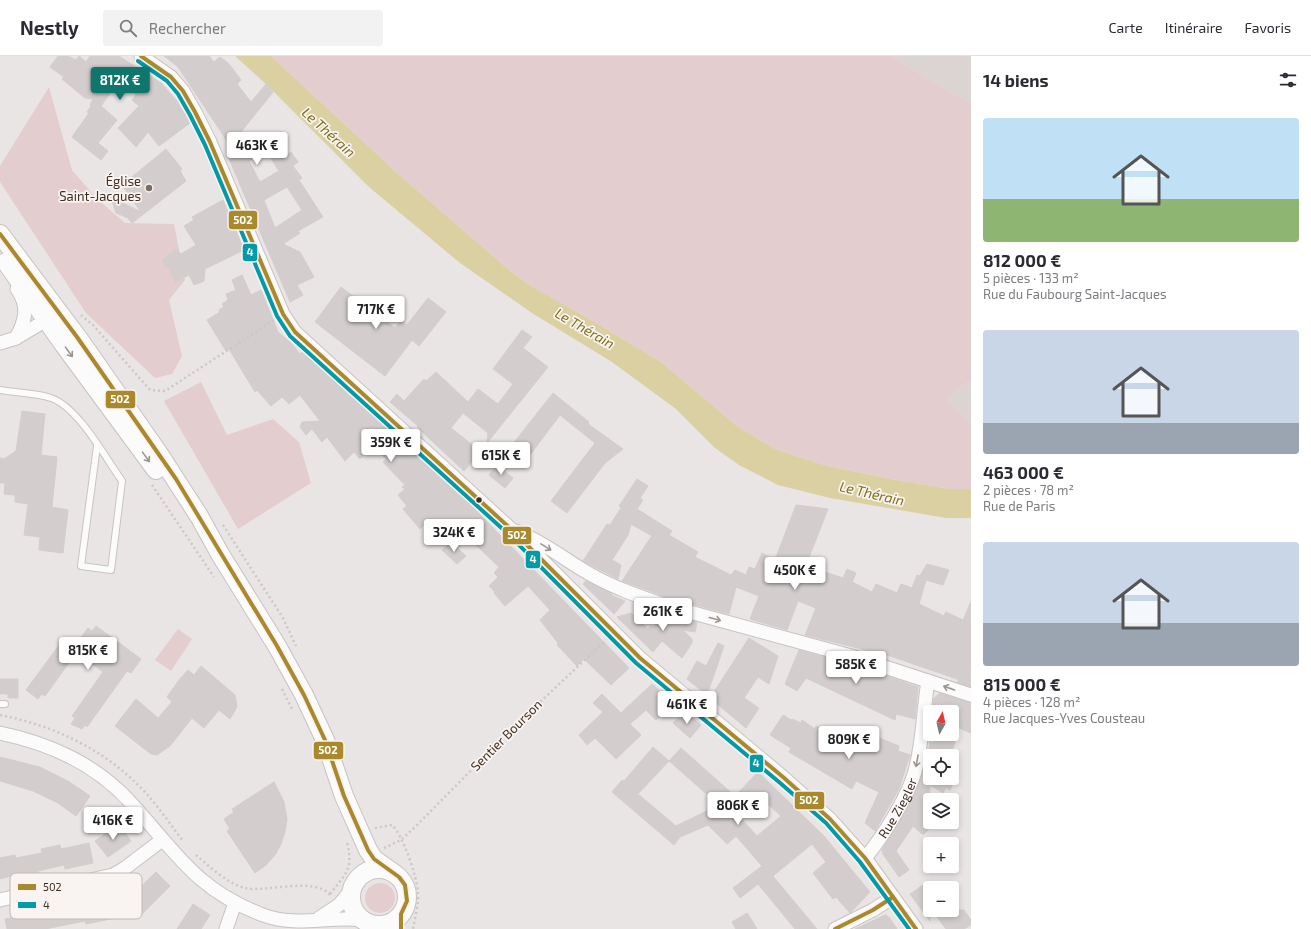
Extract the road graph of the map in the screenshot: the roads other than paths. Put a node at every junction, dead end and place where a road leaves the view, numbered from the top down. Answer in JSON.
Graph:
{"nodes":[{"id":1,"x":141,"y":56,"type":"edge"},
{"id":2,"x":0,"y":234,"type":"edge"},
{"id":3,"x":0,"y":253,"type":"edge"},
{"id":4,"x":0,"y":264,"type":"edge"},
{"id":5,"x":52,"y":316,"type":"junction"},
{"id":6,"x":16,"y":338,"type":"junction"},
{"id":7,"x":0,"y":343,"type":"edge"},
{"id":8,"x":0,"y":390,"type":"edge"},
{"id":9,"x":97,"y":446,"type":"junction"},
{"id":10,"x":511,"y":529,"type":"junction"},
{"id":11,"x":928,"y":681,"type":"junction"},
{"id":12,"x":971,"y":695,"type":"edge"},
{"id":13,"x":0,"y":734,"type":"edge"},
{"id":14,"x":344,"y":796,"type":"junction"},
{"id":15,"x":162,"y":840,"type":"junction"},
{"id":16,"x":865,"y":858,"type":"junction"},
{"id":17,"x":392,"y":872,"type":"junction"},
{"id":18,"x":116,"y":873,"type":"edge"},
{"id":19,"x":356,"y":883,"type":"junction"},
{"id":20,"x":893,"y":897,"type":"junction"},
{"id":21,"x":10,"y":898,"type":"edge"},
{"id":22,"x":0,"y":900,"type":"edge"},
{"id":23,"x":235,"y":903,"type":"junction"},
{"id":24,"x":316,"y":920,"type":"junction"},
{"id":25,"x":401,"y":922,"type":"edge"},
{"id":26,"x":373,"y":924,"type":"edge"},
{"id":27,"x":226,"y":929,"type":"edge"},
{"id":28,"x":836,"y":929,"type":"edge"},
{"id":29,"x":916,"y":929,"type":"edge"}],
"edges":[{"from":1,"to":10,"type":"street"},
{"from":2,"to":5,"type":"main road"},
{"from":3,"to":5,"type":"main road"},
{"from":4,"to":6,"type":"street"},
{"from":5,"to":6,"type":"street"},
{"from":5,"to":14,"type":"main road"},
{"from":6,"to":7,"type":"street"},
{"from":8,"to":9,"type":"lane"},
{"from":9,"to":9,"type":"lane"},
{"from":10,"to":11,"type":"street","one_way":true},
{"from":10,"to":16,"type":"street"},
{"from":12,"to":11,"type":"street","one_way":true},
{"from":11,"to":16,"type":"street","name":"Rue Ziegler","one_way":true},
{"from":13,"to":15,"type":"street"},
{"from":14,"to":17,"type":"main road"},
{"from":14,"to":19,"type":"main road"},
{"from":15,"to":18,"type":"street"},
{"from":15,"to":23,"type":"street"},
{"from":16,"to":20,"type":"street"},
{"from":17,"to":19,"type":"main road"},
{"from":17,"to":25,"type":"main road"},
{"from":19,"to":24,"type":"street"},
{"from":19,"to":26,"type":"main road"},
{"from":20,"to":28,"type":"street"},
{"from":20,"to":29,"type":"street"},
{"from":21,"to":22,"type":"street"},
{"from":23,"to":24,"type":"street"},
{"from":23,"to":27,"type":"street"},
{"from":24,"to":26,"type":"street"},
{"from":25,"to":26,"type":"main road"}]}
